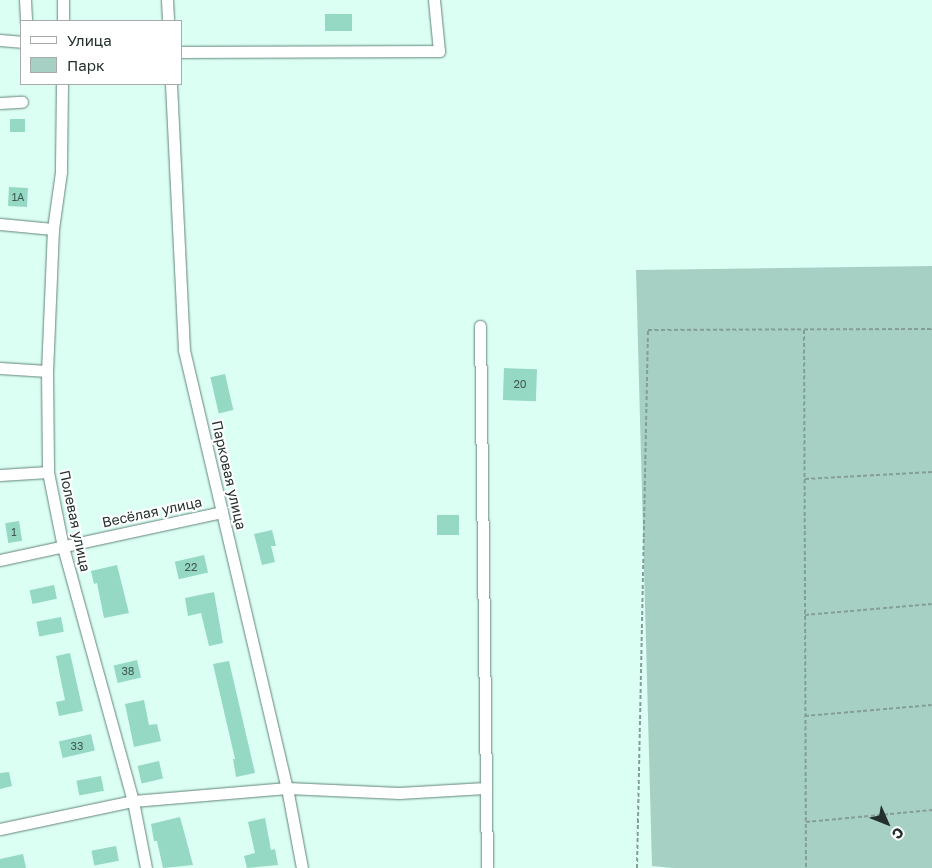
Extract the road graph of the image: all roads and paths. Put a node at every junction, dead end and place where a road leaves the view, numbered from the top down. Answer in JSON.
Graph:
{"nodes":[{"id":1,"x":25,"y":0,"type":"edge"},
{"id":2,"x":63,"y":0,"type":"edge"},
{"id":3,"x":167,"y":0,"type":"edge"},
{"id":4,"x":434,"y":0,"type":"edge"},
{"id":5,"x":26,"y":20,"type":"edge"},
{"id":6,"x":63,"y":20,"type":"edge"},
{"id":7,"x":168,"y":20,"type":"edge"},
{"id":8,"x":0,"y":40,"type":"edge"},
{"id":9,"x":20,"y":42,"type":"edge"},
{"id":10,"x":182,"y":52,"type":"edge"},
{"id":11,"x":62,"y":85,"type":"edge"},
{"id":12,"x":171,"y":85,"type":"edge"},
{"id":13,"x":22,"y":102,"type":"dead end"},
{"id":14,"x":0,"y":103,"type":"edge"},
{"id":15,"x":0,"y":224,"type":"edge"},
{"id":16,"x":53,"y":229,"type":"junction"},
{"id":17,"x":480,"y":326,"type":"dead end"},
{"id":18,"x":804,"y":329,"type":"junction"},
{"id":19,"x":932,"y":329,"type":"edge"},
{"id":20,"x":0,"y":368,"type":"edge"},
{"id":21,"x":47,"y":371,"type":"junction"},
{"id":22,"x":48,"y":472,"type":"junction"},
{"id":23,"x":932,"y":472,"type":"edge"},
{"id":24,"x":0,"y":475,"type":"edge"},
{"id":25,"x":805,"y":479,"type":"junction"},
{"id":26,"x":222,"y":512,"type":"junction"},
{"id":27,"x":63,"y":547,"type":"junction"},
{"id":28,"x":0,"y":560,"type":"edge"},
{"id":29,"x":932,"y":604,"type":"edge"},
{"id":30,"x":805,"y":615,"type":"junction"},
{"id":31,"x":932,"y":705,"type":"edge"},
{"id":32,"x":805,"y":716,"type":"junction"},
{"id":33,"x":286,"y":788,"type":"junction"},
{"id":34,"x":485,"y":788,"type":"junction"},
{"id":35,"x":132,"y":801,"type":"junction"},
{"id":36,"x":932,"y":810,"type":"edge"},
{"id":37,"x":806,"y":822,"type":"junction"},
{"id":38,"x":0,"y":829,"type":"edge"},
{"id":39,"x":146,"y":868,"type":"edge"},
{"id":40,"x":302,"y":868,"type":"edge"},
{"id":41,"x":487,"y":868,"type":"edge"},
{"id":42,"x":637,"y":868,"type":"edge"},
{"id":43,"x":806,"y":868,"type":"edge"}],
"edges":[{"from":1,"to":5,"type":"street"},
{"from":2,"to":6,"type":"street"},
{"from":3,"to":7,"type":"street"},
{"from":4,"to":10,"type":"street"},
{"from":8,"to":9,"type":"street"},
{"from":11,"to":16,"type":"street","name":"Полевая улица"},
{"from":12,"to":26,"type":"street","name":"Парковая улица"},
{"from":13,"to":14,"type":"street"},
{"from":15,"to":16,"type":"street"},
{"from":16,"to":21,"type":"street","name":"Полевая улица"},
{"from":17,"to":34,"type":"street"},
{"from":18,"to":19,"type":"path"},
{"from":18,"to":25,"type":"path"},
{"from":18,"to":42,"type":"path"},
{"from":20,"to":21,"type":"street"},
{"from":21,"to":22,"type":"street","name":"Полевая улица"},
{"from":22,"to":24,"type":"street"},
{"from":22,"to":27,"type":"street","name":"Полевая улица"},
{"from":23,"to":25,"type":"path"},
{"from":25,"to":30,"type":"path"},
{"from":26,"to":27,"type":"street","name":"Весёлая улица"},
{"from":26,"to":33,"type":"street","name":"Парковая улица"},
{"from":27,"to":28,"type":"street","name":"Весёлая улица"},
{"from":27,"to":35,"type":"street","name":"Полевая улица"},
{"from":29,"to":30,"type":"path"},
{"from":30,"to":32,"type":"path"},
{"from":31,"to":32,"type":"path"},
{"from":32,"to":37,"type":"path"},
{"from":33,"to":34,"type":"street"},
{"from":33,"to":35,"type":"street"},
{"from":33,"to":40,"type":"street","name":"Парковая улица"},
{"from":34,"to":41,"type":"street"},
{"from":35,"to":38,"type":"street"},
{"from":35,"to":39,"type":"street","name":"Полевая улица"},
{"from":36,"to":37,"type":"path"},
{"from":37,"to":43,"type":"path"}]}
